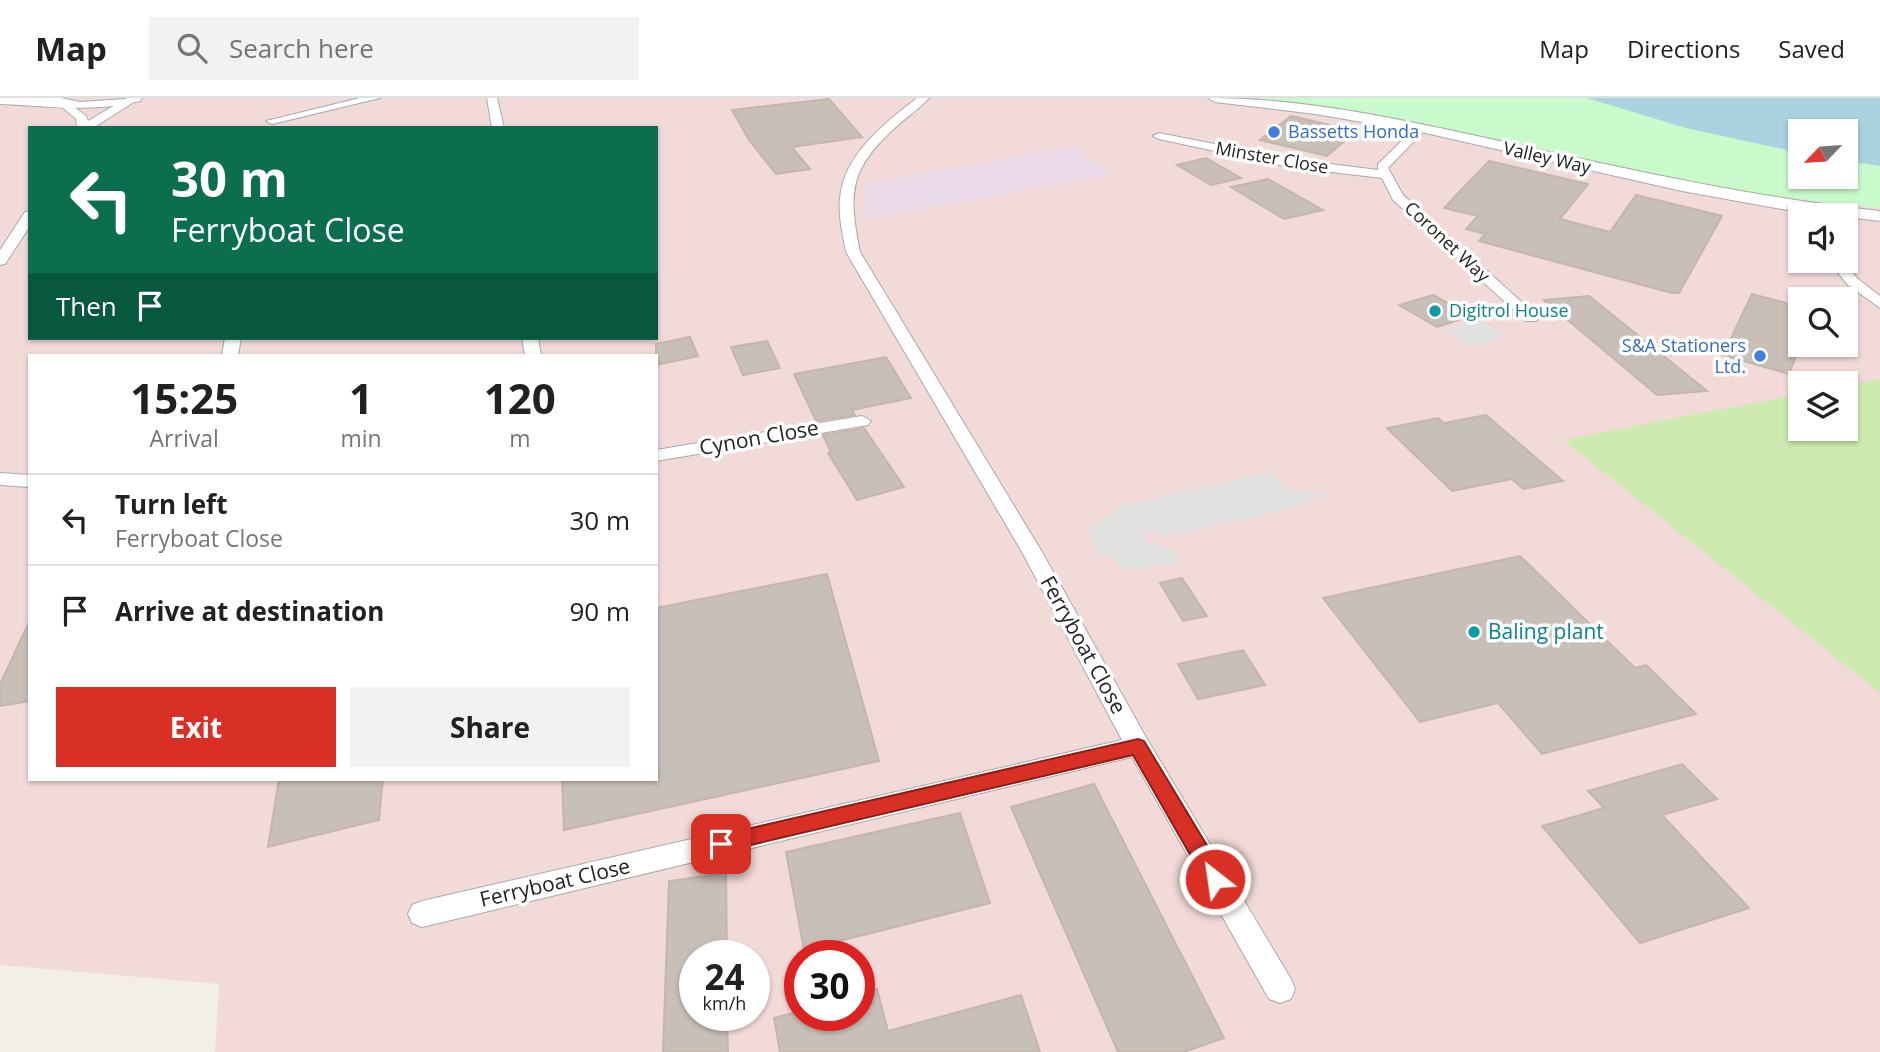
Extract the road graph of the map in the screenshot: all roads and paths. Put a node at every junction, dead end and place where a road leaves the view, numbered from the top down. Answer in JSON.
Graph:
{"nodes":[{"id":1,"x":135,"y":98,"type":"edge"},
{"id":2,"x":375,"y":98,"type":"edge"},
{"id":3,"x":492,"y":98,"type":"edge"},
{"id":4,"x":924,"y":98,"type":"edge"},
{"id":5,"x":1215,"y":98,"type":"edge"},
{"id":6,"x":0,"y":100,"type":"edge"},
{"id":7,"x":58,"y":102,"type":"edge"},
{"id":8,"x":272,"y":121,"type":"dead end"},
{"id":9,"x":84,"y":126,"type":"edge"},
{"id":10,"x":87,"y":126,"type":"edge"},
{"id":11,"x":498,"y":126,"type":"edge"},
{"id":12,"x":1420,"y":128,"type":"junction"},
{"id":13,"x":1159,"y":136,"type":"dead end"},
{"id":14,"x":1386,"y":175,"type":"junction"},
{"id":15,"x":1788,"y":208,"type":"edge"},
{"id":16,"x":1858,"y":215,"type":"edge"},
{"id":17,"x":1880,"y":216,"type":"edge"},
{"id":18,"x":28,"y":218,"type":"edge"},
{"id":19,"x":0,"y":261,"type":"edge"},
{"id":20,"x":1845,"y":273,"type":"edge"},
{"id":21,"x":1880,"y":303,"type":"edge"},
{"id":22,"x":1531,"y":318,"type":"dead end"},
{"id":23,"x":862,"y":421,"type":"dead end"},
{"id":24,"x":658,"y":456,"type":"edge"},
{"id":25,"x":0,"y":479,"type":"edge"},
{"id":26,"x":28,"y":481,"type":"edge"},
{"id":27,"x":1138,"y":746,"type":"junction"},
{"id":28,"x":422,"y":914,"type":"dead end"},
{"id":29,"x":1280,"y":989,"type":"dead end"}],
"edges":[{"from":1,"to":7,"type":"street"},
{"from":1,"to":10,"type":"street"},
{"from":2,"to":8,"type":"street"},
{"from":3,"to":11,"type":"street"},
{"from":4,"to":27,"type":"street","name":"Ferryboat Close"},
{"from":5,"to":12,"type":"street","name":"Valley Way"},
{"from":6,"to":7,"type":"street"},
{"from":7,"to":9,"type":"street"},
{"from":12,"to":14,"type":"street"},
{"from":12,"to":15,"type":"street","name":"Valley Way"},
{"from":13,"to":14,"type":"street","name":"Minster Close"},
{"from":14,"to":22,"type":"street","name":"Coronet Way"},
{"from":16,"to":17,"type":"street","name":"Valley Way"},
{"from":18,"to":19,"type":"street"},
{"from":20,"to":21,"type":"street"},
{"from":23,"to":24,"type":"street","name":"Cynon Close"},
{"from":25,"to":26,"type":"street"},
{"from":27,"to":28,"type":"street","name":"Ferryboat Close"},
{"from":27,"to":29,"type":"street"}]}
